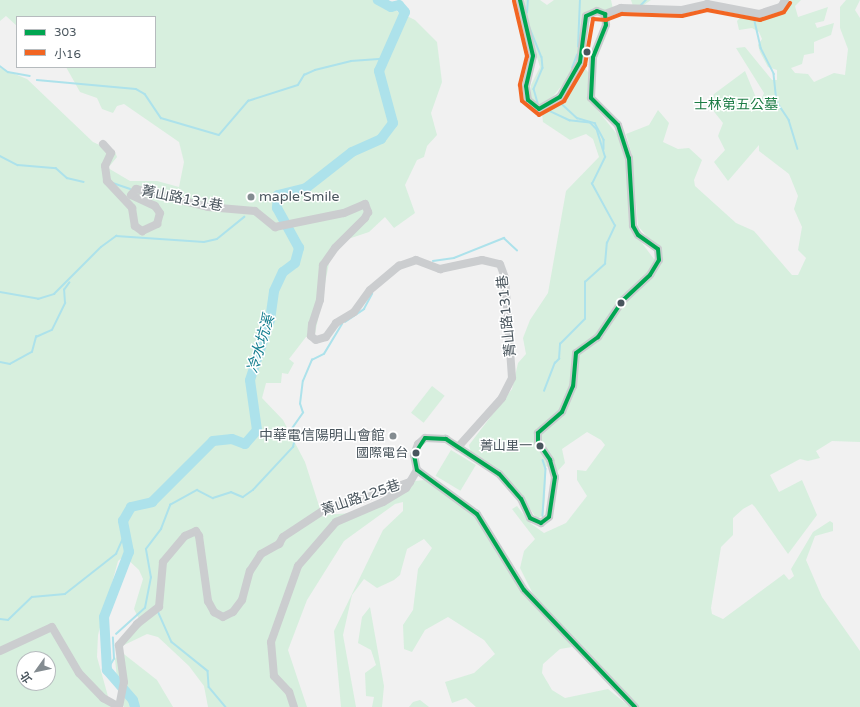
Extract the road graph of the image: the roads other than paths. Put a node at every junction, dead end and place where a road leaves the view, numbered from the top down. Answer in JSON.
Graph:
{"nodes":[{"id":1,"x":520,"y":0,"type":"edge"},
{"id":2,"x":785,"y":0,"type":"edge"},
{"id":3,"x":605,"y":14,"type":"junction"},
{"id":4,"x":103,"y":144,"type":"dead end"},
{"id":5,"x":458,"y":447,"type":"junction"},
{"id":6,"x":417,"y":470,"type":"junction"},
{"id":7,"x":410,"y":482,"type":"junction"},
{"id":8,"x":0,"y":651,"type":"edge"},
{"id":9,"x":294,"y":707,"type":"edge"},
{"id":10,"x":636,"y":707,"type":"edge"}],
"edges":[{"from":1,"to":3,"type":"street"},
{"from":2,"to":3,"type":"street"},
{"from":3,"to":5,"type":"street"},
{"from":4,"to":5,"type":"street","name":"菁山路131巷"},
{"from":5,"to":6,"type":"street"},
{"from":6,"to":7,"type":"street","name":"菁山路125巷"},
{"from":6,"to":10,"type":"street"},
{"from":7,"to":8,"type":"street","name":"菁山路125巷"},
{"from":7,"to":9,"type":"street"}]}
